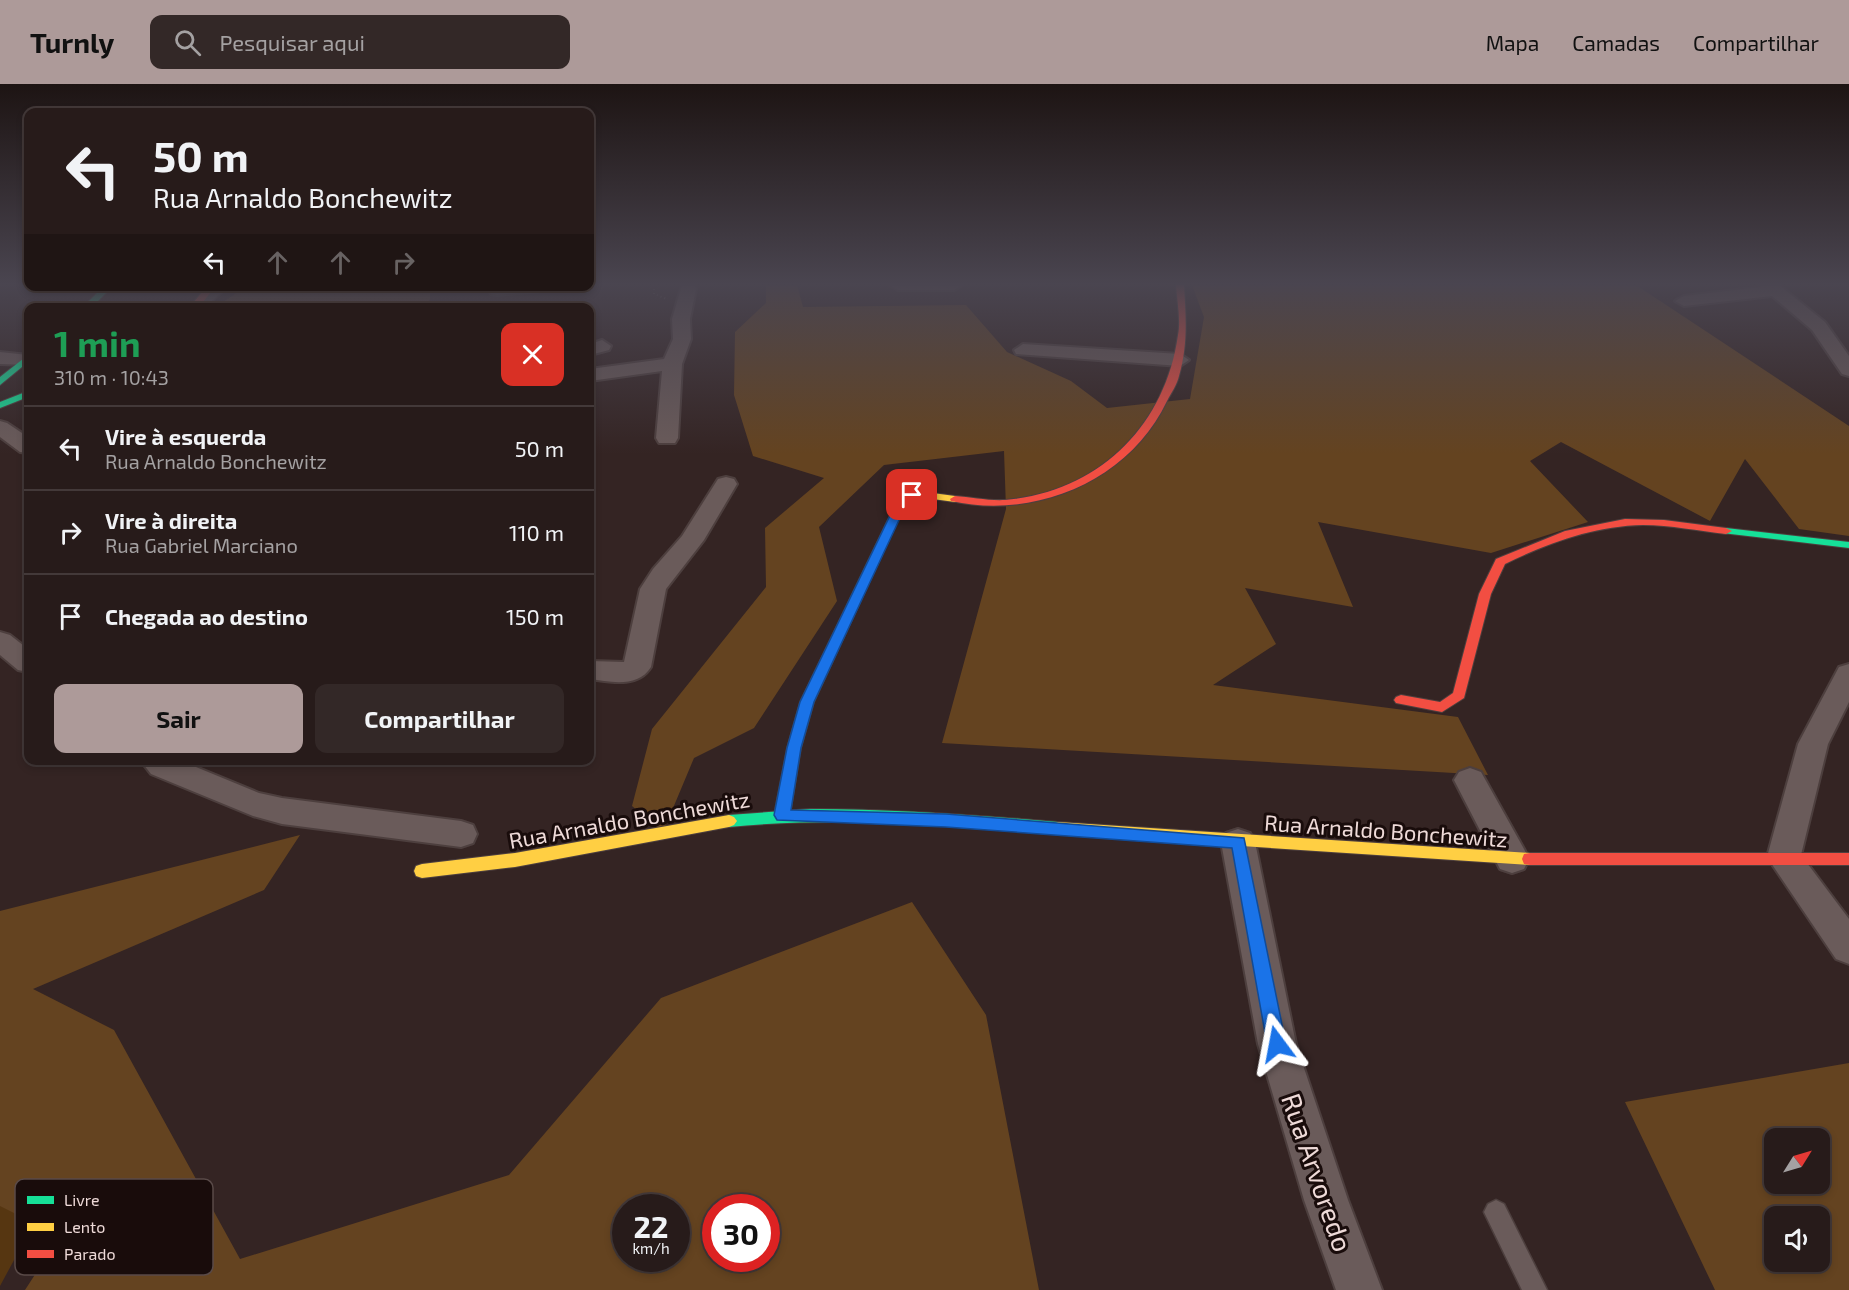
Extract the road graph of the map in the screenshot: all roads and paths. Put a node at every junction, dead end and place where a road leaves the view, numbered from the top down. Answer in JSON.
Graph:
{"nodes":[{"id":1,"x":681,"y":341,"type":"edge"},
{"id":2,"x":1182,"y":341,"type":"edge"},
{"id":3,"x":1829,"y":341,"type":"edge"},
{"id":4,"x":1023,"y":351,"type":"dead end"},
{"id":5,"x":0,"y":358,"type":"edge"},
{"id":6,"x":24,"y":359,"type":"edge"},
{"id":7,"x":1180,"y":360,"type":"junction"},
{"id":8,"x":24,"y":362,"type":"edge"},
{"id":9,"x":672,"y":364,"type":"junction"},
{"id":10,"x":1849,"y":370,"type":"edge"},
{"id":11,"x":594,"y":374,"type":"edge"},
{"id":12,"x":0,"y":382,"type":"edge"},
{"id":13,"x":24,"y":396,"type":"edge"},
{"id":14,"x":0,"y":405,"type":"edge"},
{"id":15,"x":0,"y":427,"type":"edge"},
{"id":16,"x":667,"y":438,"type":"dead end"},
{"id":17,"x":24,"y":444,"type":"edge"},
{"id":18,"x":726,"y":484,"type":"dead end"},
{"id":19,"x":1849,"y":545,"type":"edge"},
{"id":20,"x":0,"y":640,"type":"edge"},
{"id":21,"x":24,"y":660,"type":"edge"},
{"id":22,"x":594,"y":670,"type":"edge"},
{"id":23,"x":1849,"y":674,"type":"edge"},
{"id":24,"x":1401,"y":699,"type":"dead end"},
{"id":25,"x":161,"y":765,"type":"edge"},
{"id":26,"x":1470,"y":780,"type":"dead end"},
{"id":27,"x":782,"y":815,"type":"junction"},
{"id":28,"x":461,"y":834,"type":"dead end"},
{"id":29,"x":1238,"y":842,"type":"junction"},
{"id":30,"x":1784,"y":857,"type":"junction"},
{"id":31,"x":1512,"y":859,"type":"junction"},
{"id":32,"x":1849,"y":859,"type":"edge"},
{"id":33,"x":422,"y":871,"type":"dead end"},
{"id":34,"x":1849,"y":948,"type":"edge"},
{"id":35,"x":1496,"y":1212,"type":"dead end"},
{"id":36,"x":1359,"y":1290,"type":"edge"},
{"id":37,"x":1535,"y":1290,"type":"edge"}],
"edges":[{"from":1,"to":9,"type":"street"},
{"from":2,"to":7,"type":"street"},
{"from":3,"to":10,"type":"street"},
{"from":4,"to":7,"type":"street"},
{"from":5,"to":6,"type":"street"},
{"from":7,"to":27,"type":"street"},
{"from":8,"to":12,"type":"street"},
{"from":9,"to":11,"type":"street"},
{"from":9,"to":16,"type":"street"},
{"from":13,"to":14,"type":"street"},
{"from":15,"to":17,"type":"street"},
{"from":18,"to":22,"type":"street"},
{"from":19,"to":24,"type":"street"},
{"from":20,"to":21,"type":"street"},
{"from":23,"to":30,"type":"street"},
{"from":25,"to":28,"type":"street"},
{"from":26,"to":31,"type":"street"},
{"from":27,"to":29,"type":"street","name":"Rua Arnaldo Bonchewitz"},
{"from":27,"to":33,"type":"street","name":"Rua Arnaldo Bonchewitz"},
{"from":29,"to":31,"type":"street","name":"Rua Arnaldo Bonchewitz"},
{"from":29,"to":36,"type":"street","name":"Rua Arvoredo"},
{"from":30,"to":31,"type":"street","name":"Rua Arnaldo Bonchewitz"},
{"from":30,"to":32,"type":"street","name":"Rua Arnaldo Bonchewitz"},
{"from":30,"to":34,"type":"street"},
{"from":35,"to":37,"type":"lane"}]}
